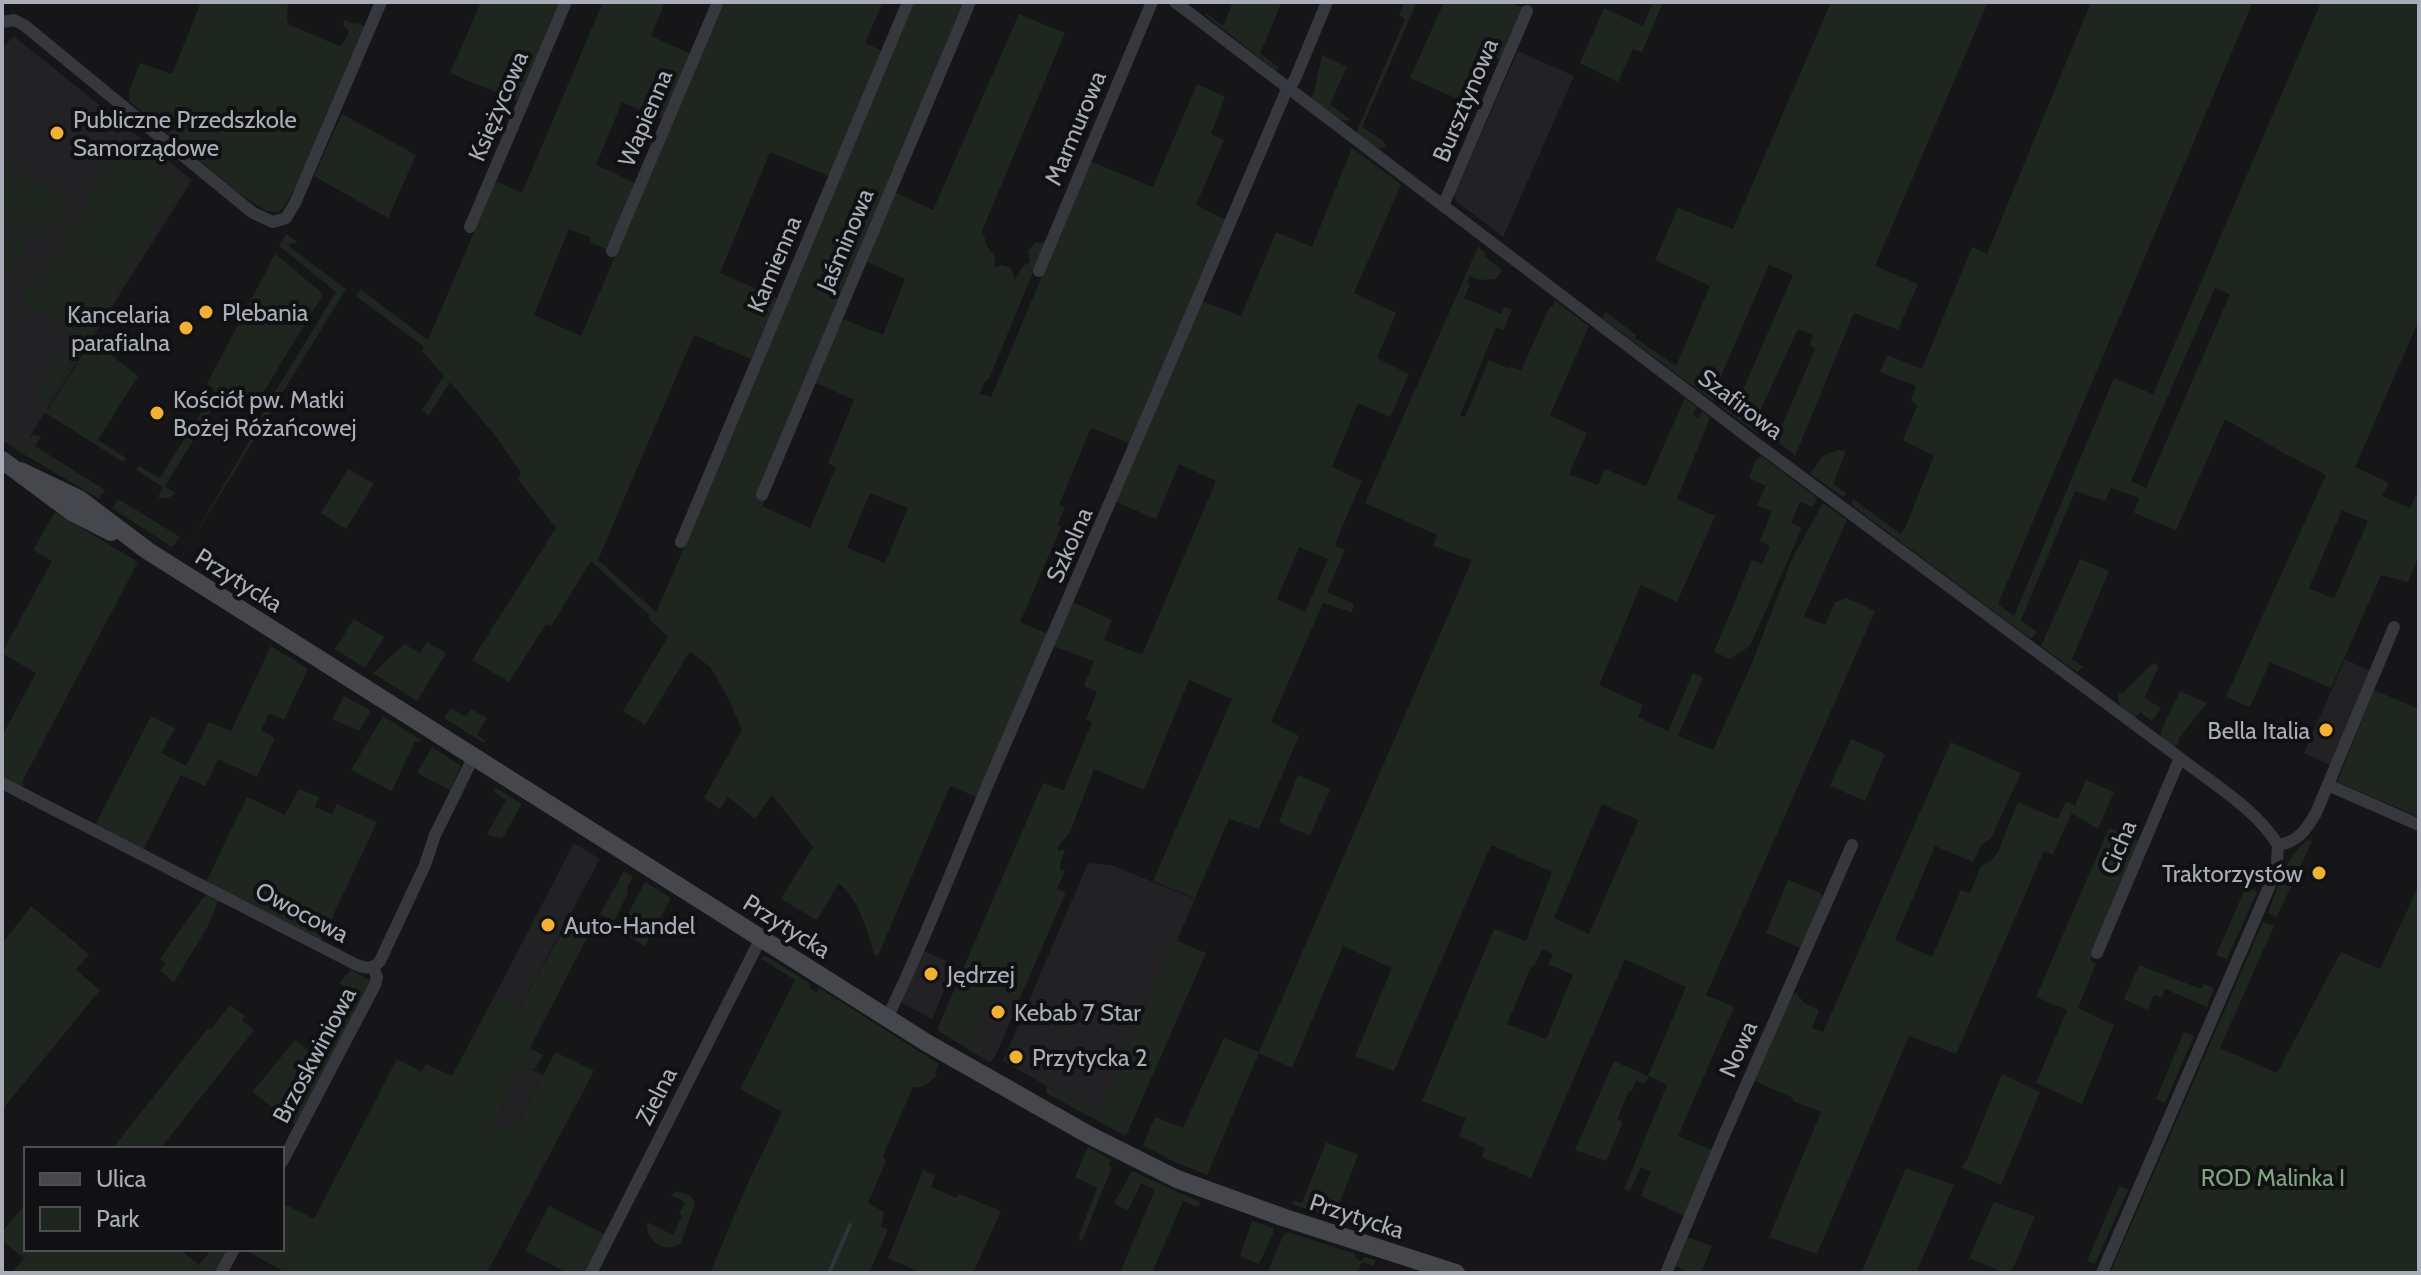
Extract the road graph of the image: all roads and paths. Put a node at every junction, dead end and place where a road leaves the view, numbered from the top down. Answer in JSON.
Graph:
{"nodes":[{"id":1,"x":381,"y":2,"type":"edge"},
{"id":2,"x":566,"y":2,"type":"edge"},
{"id":3,"x":718,"y":2,"type":"edge"},
{"id":4,"x":908,"y":2,"type":"edge"},
{"id":5,"x":970,"y":2,"type":"edge"},
{"id":6,"x":1152,"y":2,"type":"edge"},
{"id":7,"x":1175,"y":2,"type":"edge"},
{"id":8,"x":1327,"y":2,"type":"edge"},
{"id":9,"x":1527,"y":11,"type":"dead end"},
{"id":10,"x":2,"y":21,"type":"edge"},
{"id":11,"x":1288,"y":89,"type":"junction"},
{"id":12,"x":1443,"y":206,"type":"junction"},
{"id":13,"x":470,"y":227,"type":"dead end"},
{"id":14,"x":612,"y":251,"type":"dead end"},
{"id":15,"x":1039,"y":271,"type":"dead end"},
{"id":16,"x":2,"y":460,"type":"edge"},
{"id":17,"x":762,"y":495,"type":"dead end"},
{"id":18,"x":681,"y":542,"type":"dead end"},
{"id":19,"x":2394,"y":627,"type":"dead end"},
{"id":20,"x":474,"y":756,"type":"junction"},
{"id":21,"x":2180,"y":758,"type":"junction"},
{"id":22,"x":2,"y":783,"type":"edge"},
{"id":23,"x":2328,"y":785,"type":"junction"},
{"id":24,"x":2419,"y":825,"type":"edge"},
{"id":25,"x":1852,"y":845,"type":"dead end"},
{"id":26,"x":2278,"y":845,"type":"junction"},
{"id":27,"x":761,"y":938,"type":"junction"},
{"id":28,"x":2097,"y":953,"type":"dead end"},
{"id":29,"x":373,"y":967,"type":"junction"},
{"id":30,"x":887,"y":1018,"type":"junction"},
{"id":31,"x":284,"y":1158,"type":"edge"},
{"id":32,"x":233,"y":1251,"type":"edge"},
{"id":33,"x":221,"y":1273,"type":"edge"},
{"id":34,"x":591,"y":1273,"type":"edge"},
{"id":35,"x":1456,"y":1273,"type":"edge"},
{"id":36,"x":1666,"y":1273,"type":"edge"},
{"id":37,"x":2102,"y":1273,"type":"edge"}],
"edges":[{"from":1,"to":10,"type":"street"},
{"from":2,"to":13,"type":"street","name":"Księżycowa"},
{"from":3,"to":14,"type":"street","name":"Wapienna"},
{"from":4,"to":18,"type":"street","name":"Kamienna"},
{"from":5,"to":17,"type":"street","name":"Jaśminowa"},
{"from":6,"to":15,"type":"street","name":"Marmurowa"},
{"from":7,"to":11,"type":"street","name":"Szafirowa"},
{"from":8,"to":11,"type":"street","name":"Szkolna"},
{"from":9,"to":12,"type":"street","name":"Bursztynowa"},
{"from":11,"to":12,"type":"street","name":"Szafirowa"},
{"from":11,"to":30,"type":"street","name":"Szkolna"},
{"from":12,"to":21,"type":"street","name":"Szafirowa"},
{"from":16,"to":20,"type":"main road","name":"Przytycka"},
{"from":19,"to":23,"type":"street"},
{"from":20,"to":27,"type":"main road","name":"Przytycka"},
{"from":20,"to":29,"type":"street"},
{"from":21,"to":26,"type":"street","name":"Szafirowa"},
{"from":21,"to":28,"type":"street","name":"Cicha"},
{"from":22,"to":29,"type":"street","name":"Owocowa"},
{"from":23,"to":24,"type":"street"},
{"from":23,"to":26,"type":"street"},
{"from":25,"to":36,"type":"street","name":"Nowa"},
{"from":26,"to":37,"type":"street"},
{"from":27,"to":30,"type":"main road","name":"Przytycka"},
{"from":27,"to":34,"type":"street","name":"Zielna"},
{"from":29,"to":31,"type":"street","name":"Brzoskwiniowa"},
{"from":30,"to":35,"type":"main road","name":"Przytycka"},
{"from":32,"to":33,"type":"street"}]}
